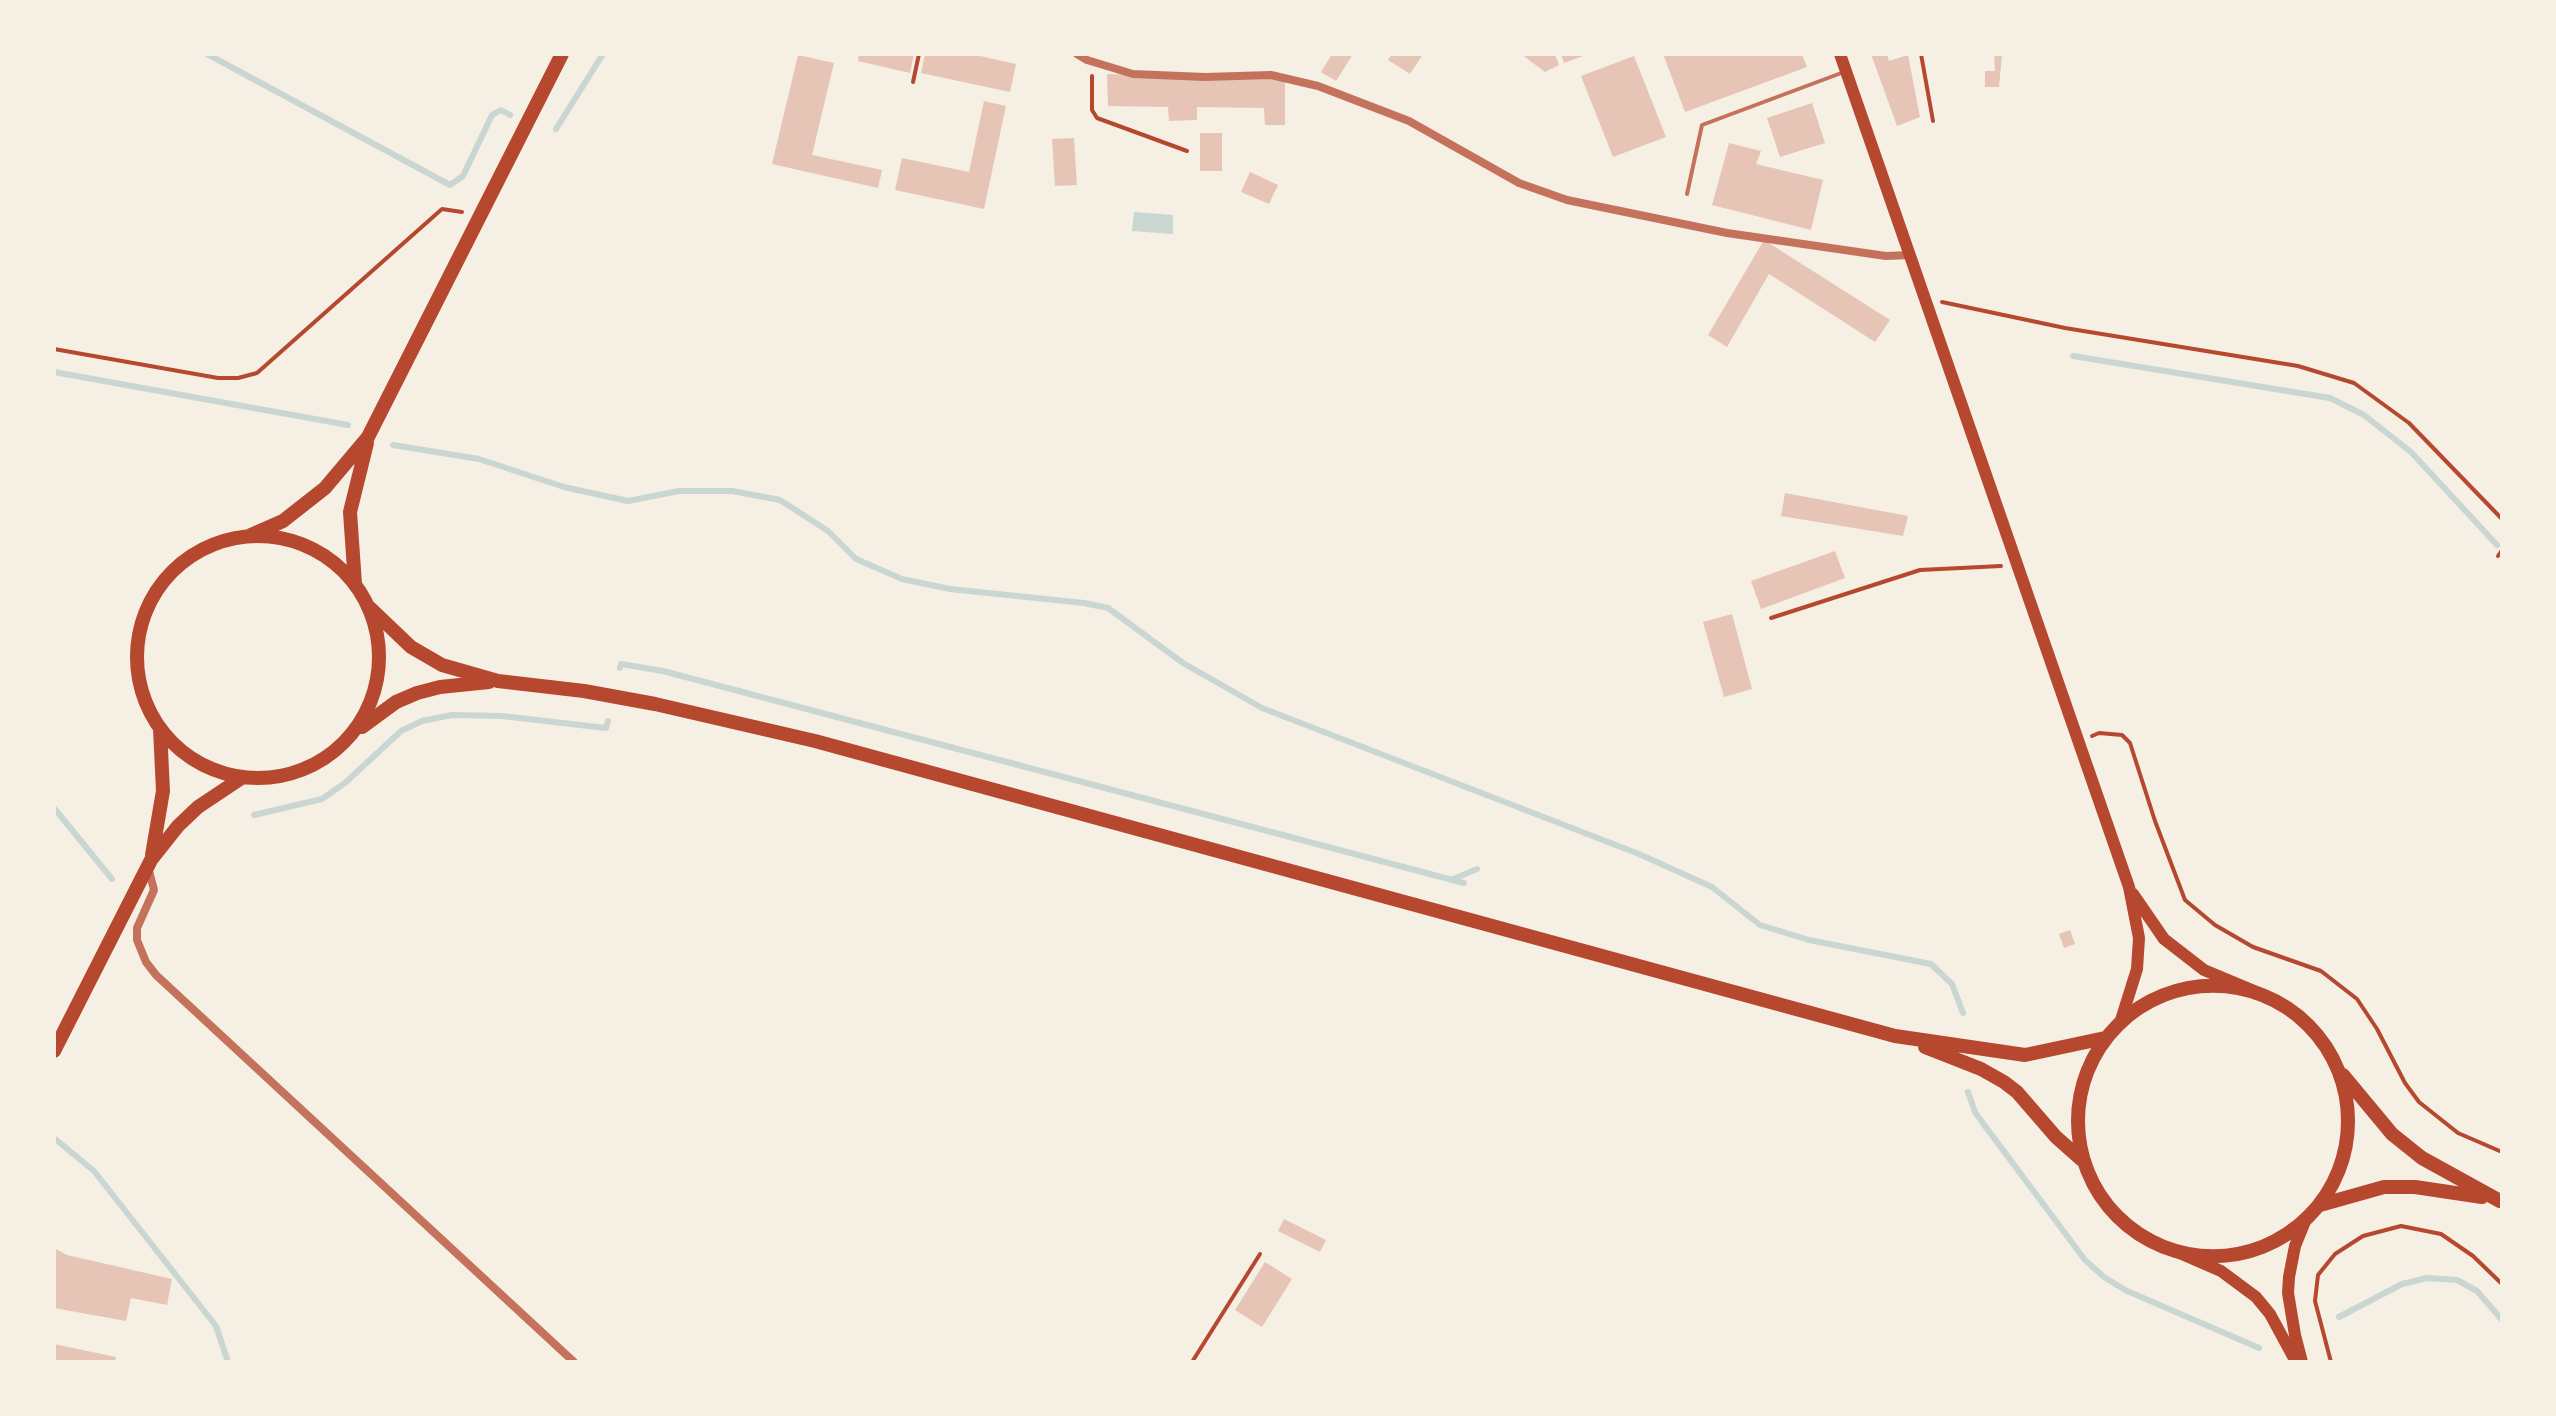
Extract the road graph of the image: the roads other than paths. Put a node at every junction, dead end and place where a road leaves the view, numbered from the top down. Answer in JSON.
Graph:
{"nodes":[{"id":1,"x":562,"y":54,"type":"edge"},
{"id":2,"x":1077,"y":54,"type":"edge"},
{"id":3,"x":1840,"y":54,"type":"edge"},
{"id":4,"x":1846,"y":71,"type":"junction"},
{"id":5,"x":1687,"y":194,"type":"dead end"},
{"id":6,"x":1910,"y":255,"type":"junction"},
{"id":7,"x":368,"y":437,"type":"junction"},
{"id":8,"x":247,"y":537,"type":"junction"},
{"id":9,"x":355,"y":585,"type":"junction"},
{"id":10,"x":369,"y":607,"type":"junction"},
{"id":11,"x":498,"y":681,"type":"junction"},
{"id":12,"x":160,"y":728,"type":"junction"},
{"id":13,"x":349,"y":738,"type":"junction"},
{"id":14,"x":243,"y":777,"type":"junction"},
{"id":15,"x":150,"y":863,"type":"junction"},
{"id":16,"x":2129,"y":887,"type":"junction"},
{"id":17,"x":2259,"y":993,"type":"junction"},
{"id":18,"x":2121,"y":1020,"type":"junction"},
{"id":19,"x":1895,"y":1036,"type":"junction"},
{"id":20,"x":2105,"y":1038,"type":"junction"},
{"id":21,"x":54,"y":1051,"type":"edge"},
{"id":22,"x":2339,"y":1069,"type":"junction"},
{"id":23,"x":2082,"y":1160,"type":"junction"},
{"id":24,"x":2501,"y":1201,"type":"edge"},
{"id":25,"x":2320,"y":1205,"type":"junction"},
{"id":26,"x":2306,"y":1219,"type":"junction"},
{"id":27,"x":2175,"y":1251,"type":"junction"},
{"id":28,"x":574,"y":1362,"type":"edge"},
{"id":29,"x":2296,"y":1362,"type":"edge"},
{"id":30,"x":2302,"y":1362,"type":"edge"}],
"edges":[{"from":1,"to":7,"type":"main road"},
{"from":2,"to":6,"type":"street"},
{"from":3,"to":4,"type":"main road"},
{"from":4,"to":5,"type":"lane"},
{"from":4,"to":6,"type":"main road"},
{"from":6,"to":16,"type":"main road"},
{"from":7,"to":8,"type":"main road"},
{"from":7,"to":9,"type":"main road"},
{"from":8,"to":9,"type":"main road"},
{"from":8,"to":12,"type":"main road"},
{"from":9,"to":10,"type":"main road"},
{"from":10,"to":11,"type":"main road"},
{"from":10,"to":13,"type":"main road"},
{"from":11,"to":13,"type":"main road"},
{"from":11,"to":19,"type":"main road"},
{"from":12,"to":14,"type":"main road"},
{"from":12,"to":15,"type":"main road"},
{"from":13,"to":14,"type":"main road"},
{"from":14,"to":15,"type":"main road"},
{"from":15,"to":21,"type":"main road"},
{"from":15,"to":28,"type":"street"},
{"from":16,"to":17,"type":"main road"},
{"from":16,"to":18,"type":"main road"},
{"from":17,"to":18,"type":"main road"},
{"from":17,"to":22,"type":"main road"},
{"from":18,"to":20,"type":"main road"},
{"from":19,"to":20,"type":"main road"},
{"from":19,"to":23,"type":"main road"},
{"from":20,"to":23,"type":"main road"},
{"from":22,"to":24,"type":"main road"},
{"from":22,"to":25,"type":"main road"},
{"from":23,"to":27,"type":"main road"},
{"from":24,"to":25,"type":"main road"},
{"from":25,"to":26,"type":"main road"},
{"from":26,"to":27,"type":"main road"},
{"from":26,"to":30,"type":"main road"},
{"from":27,"to":29,"type":"main road"}]}
